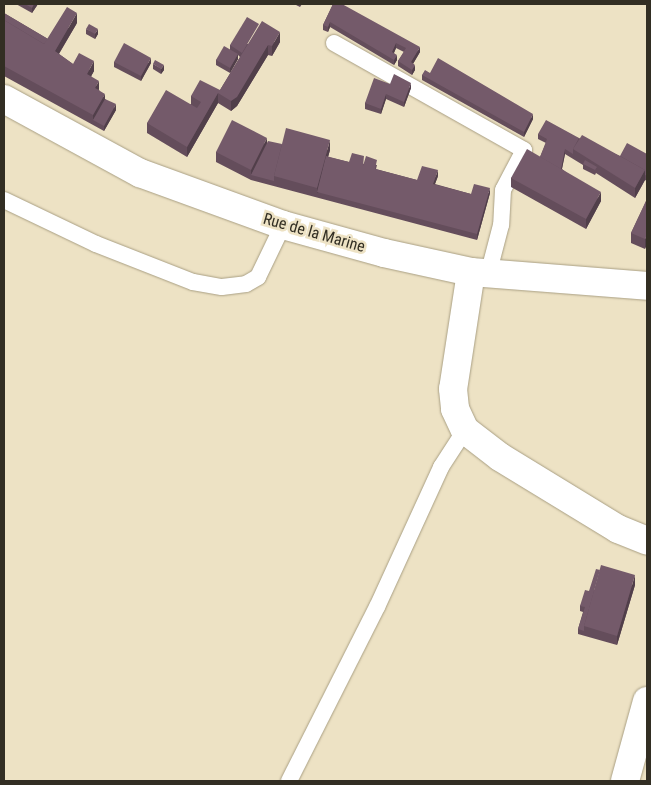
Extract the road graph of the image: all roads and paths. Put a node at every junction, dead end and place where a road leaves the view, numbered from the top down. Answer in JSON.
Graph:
{"nodes":[{"id":1,"x":334,"y":44,"type":"dead end"},
{"id":2,"x":4,"y":99,"type":"edge"},
{"id":3,"x":4,"y":200,"type":"edge"},
{"id":4,"x":283,"y":225,"type":"junction"},
{"id":5,"x":479,"y":274,"type":"junction"},
{"id":6,"x":647,"y":286,"type":"edge"},
{"id":7,"x":465,"y":430,"type":"junction"},
{"id":8,"x":647,"y":542,"type":"edge"},
{"id":9,"x":647,"y":701,"type":"edge"},
{"id":10,"x":289,"y":781,"type":"edge"},
{"id":11,"x":625,"y":781,"type":"edge"}],
"edges":[{"from":1,"to":5,"type":"lane"},
{"from":2,"to":4,"type":"street","name":"Rue de la Marine"},
{"from":3,"to":4,"type":"lane"},
{"from":4,"to":5,"type":"street","name":"Rue de la Marine"},
{"from":5,"to":6,"type":"street","name":"Rue de la Marine"},
{"from":5,"to":7,"type":"street"},
{"from":7,"to":8,"type":"street"},
{"from":7,"to":10,"type":"lane"},
{"from":9,"to":11,"type":"street"}]}
